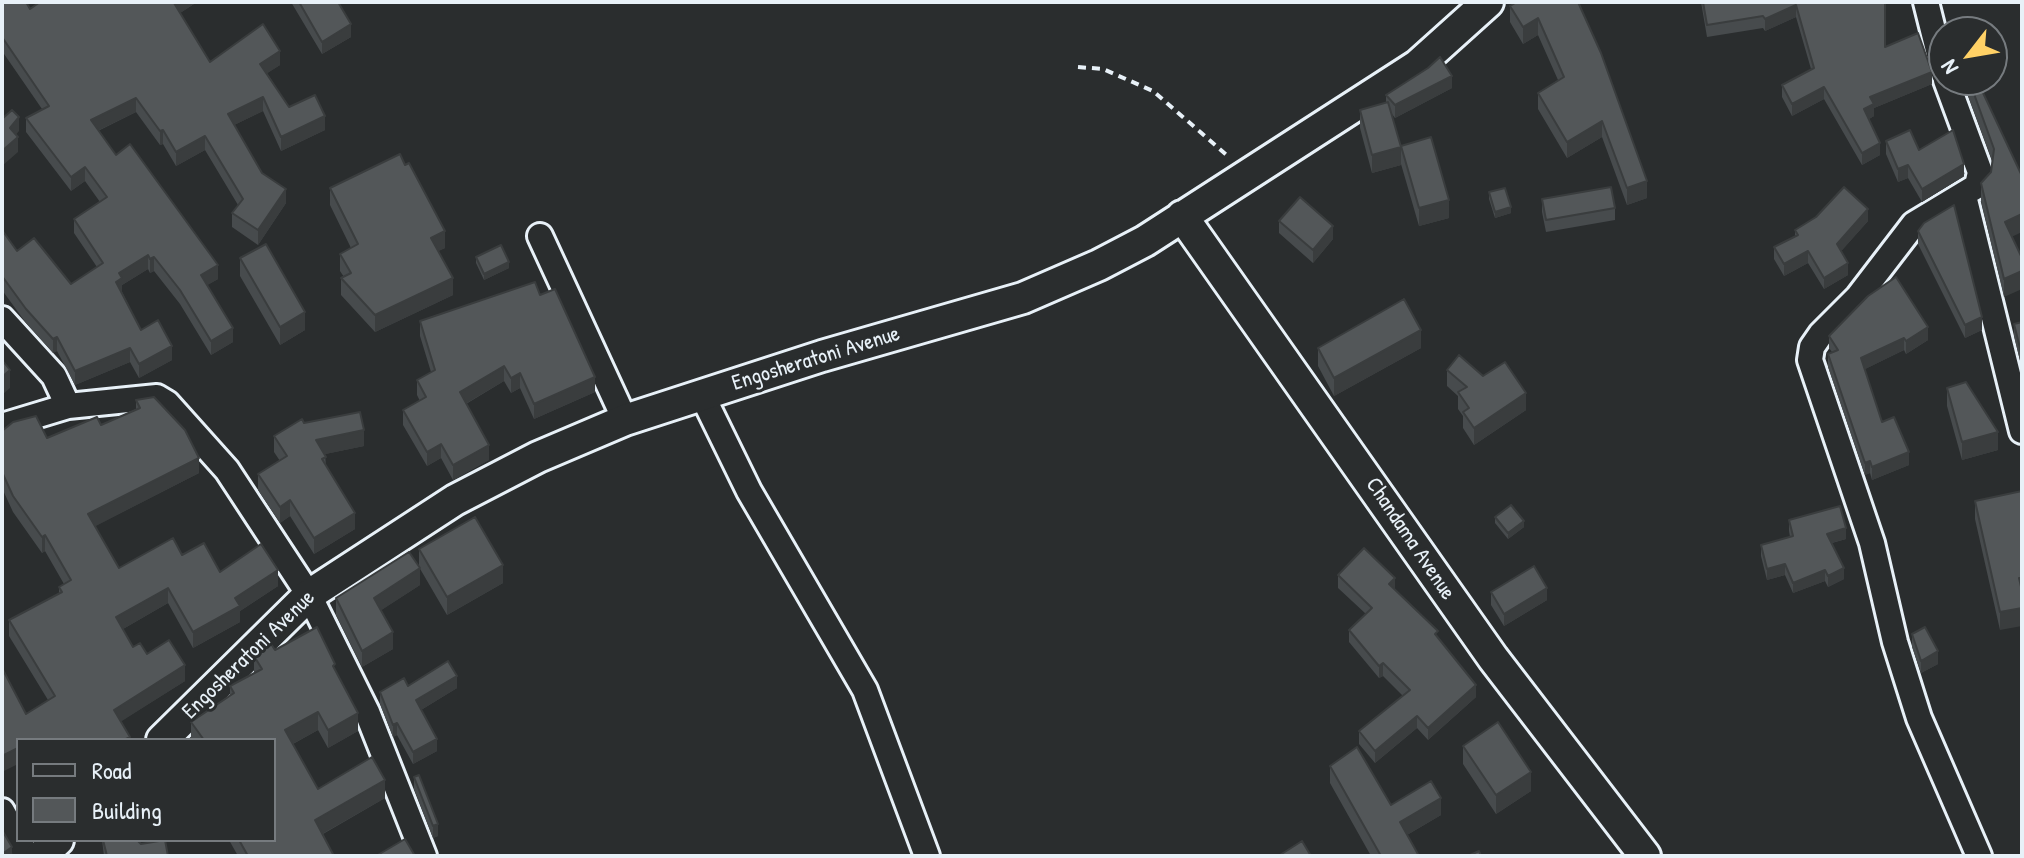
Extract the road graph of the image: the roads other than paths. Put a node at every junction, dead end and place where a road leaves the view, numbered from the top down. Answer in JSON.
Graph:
{"nodes":[{"id":1,"x":1474,"y":6,"type":"edge"},
{"id":2,"x":1952,"y":96,"type":"edge"},
{"id":3,"x":1964,"y":196,"type":"junction"},
{"id":4,"x":1182,"y":216,"type":"junction"},
{"id":5,"x":540,"y":236,"type":"dead end"},
{"id":6,"x":2,"y":319,"type":"edge"},
{"id":7,"x":702,"y":395,"type":"junction"},
{"id":8,"x":68,"y":406,"type":"junction"},
{"id":9,"x":625,"y":420,"type":"junction"},
{"id":10,"x":2,"y":426,"type":"edge"},
{"id":11,"x":2022,"y":431,"type":"edge"},
{"id":12,"x":309,"y":595,"type":"junction"},
{"id":13,"x":164,"y":738,"type":"edge"},
{"id":14,"x":2,"y":811,"type":"edge"},
{"id":15,"x":16,"y":836,"type":"edge"},
{"id":16,"x":56,"y":842,"type":"edge"},
{"id":17,"x":41,"y":856,"type":"edge"},
{"id":18,"x":424,"y":856,"type":"edge"},
{"id":19,"x":927,"y":856,"type":"edge"},
{"id":20,"x":1645,"y":856,"type":"edge"},
{"id":21,"x":1979,"y":856,"type":"edge"}],
"edges":[{"from":1,"to":4,"type":"street","name":"Engosheratoni Avenue"},
{"from":2,"to":3,"type":"street"},
{"from":3,"to":11,"type":"street"},
{"from":3,"to":21,"type":"street"},
{"from":4,"to":7,"type":"street","name":"Engosheratoni Avenue"},
{"from":4,"to":20,"type":"street","name":"Chandama Avenue"},
{"from":5,"to":9,"type":"street"},
{"from":6,"to":8,"type":"street"},
{"from":7,"to":9,"type":"street","name":"Engosheratoni Avenue"},
{"from":7,"to":19,"type":"street"},
{"from":8,"to":10,"type":"street"},
{"from":8,"to":12,"type":"street"},
{"from":9,"to":12,"type":"street","name":"Engosheratoni Avenue"},
{"from":12,"to":13,"type":"street","name":"Engosheratoni Avenue"},
{"from":12,"to":18,"type":"street"},
{"from":14,"to":15,"type":"street"},
{"from":16,"to":17,"type":"street"}]}
